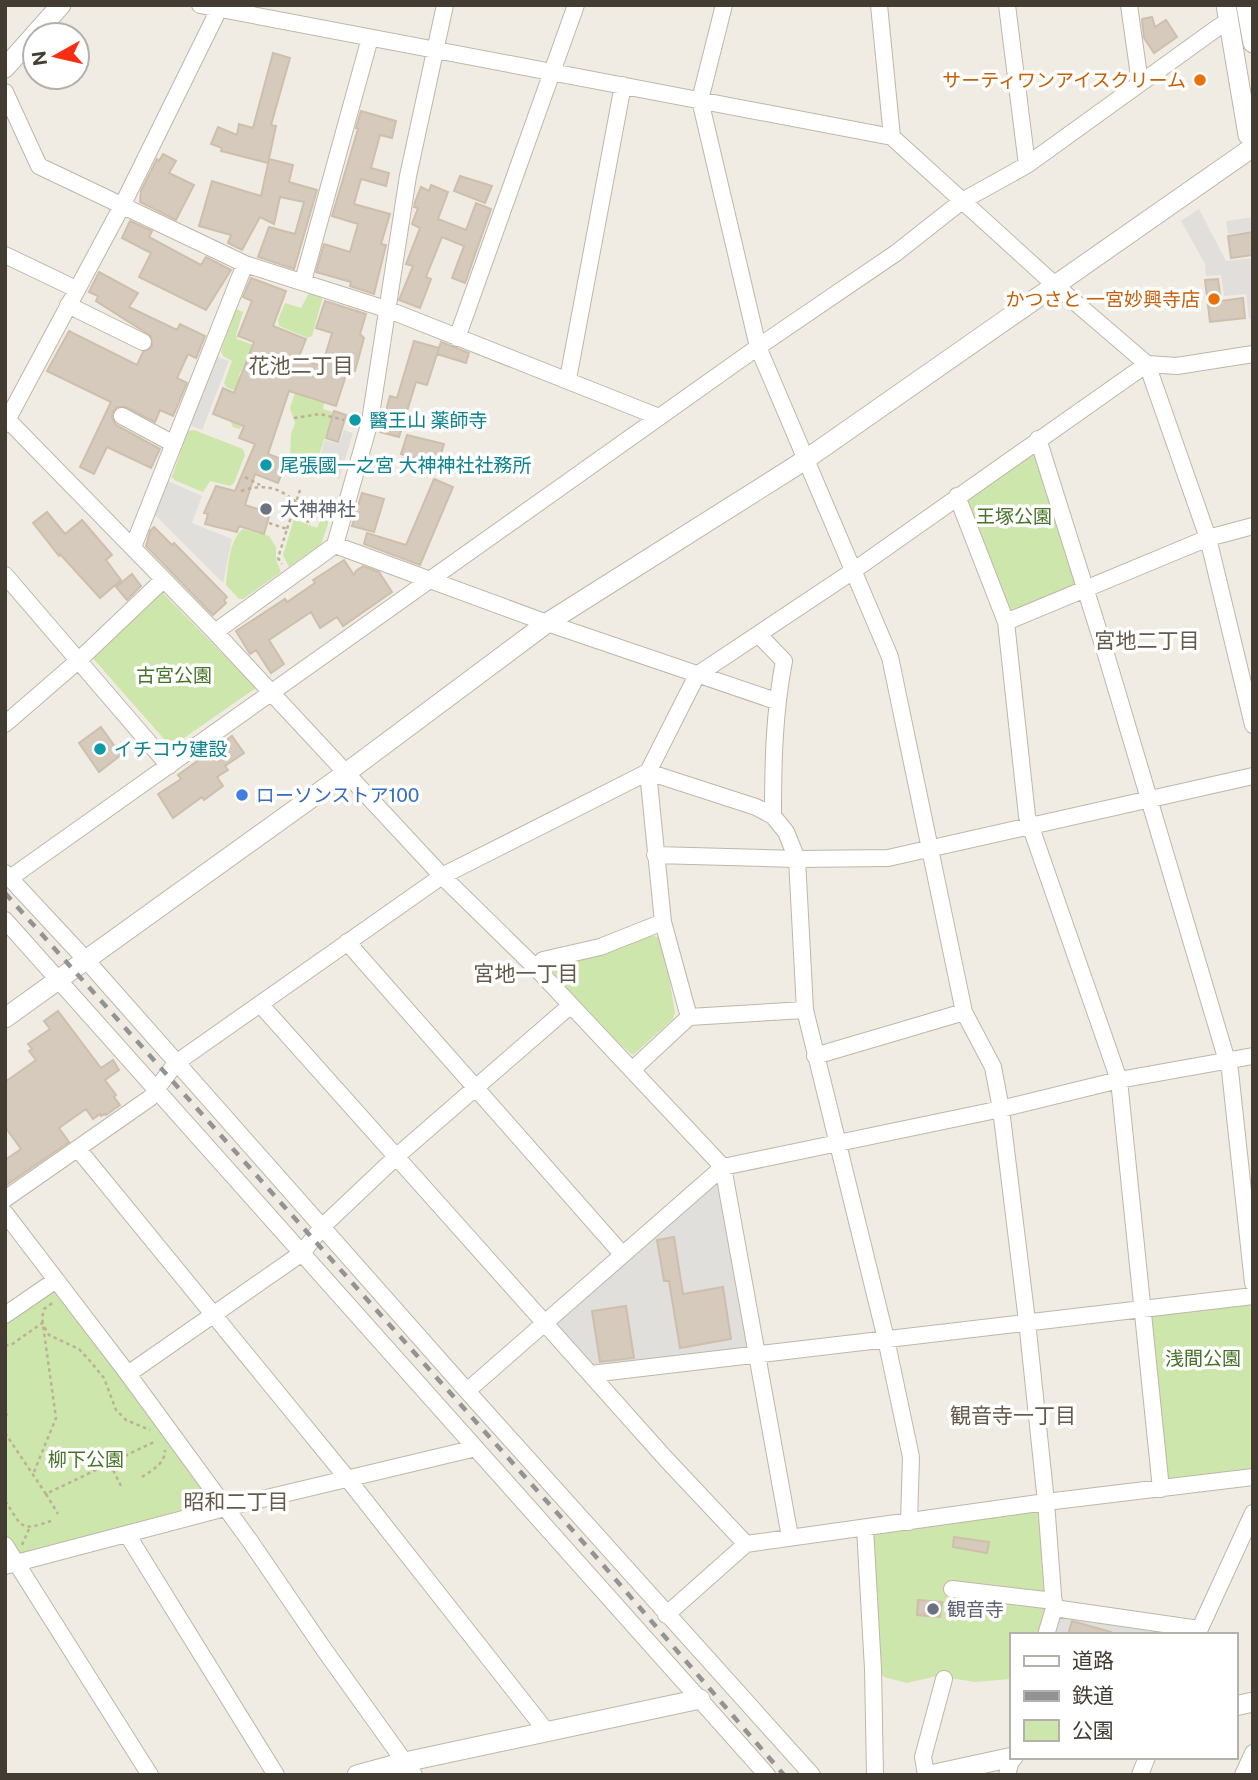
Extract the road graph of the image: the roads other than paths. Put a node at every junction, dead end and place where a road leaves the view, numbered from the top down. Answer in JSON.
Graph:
{"nodes":[{"id":1,"x":61,"y":5,"type":"edge"},
{"id":2,"x":200,"y":5,"type":"edge"},
{"id":3,"x":445,"y":5,"type":"edge"},
{"id":4,"x":576,"y":5,"type":"edge"},
{"id":5,"x":724,"y":5,"type":"edge"},
{"id":6,"x":879,"y":5,"type":"edge"},
{"id":7,"x":1007,"y":5,"type":"edge"},
{"id":8,"x":1129,"y":5,"type":"edge"},
{"id":9,"x":1246,"y":5,"type":"edge"},
{"id":10,"x":220,"y":7,"type":"edge"},
{"id":11,"x":1227,"y":13,"type":"edge"},
{"id":12,"x":370,"y":38,"type":"junction"},
{"id":13,"x":1253,"y":43,"type":"edge"},
{"id":14,"x":436,"y":50,"type":"junction"},
{"id":15,"x":5,"y":68,"type":"edge"},
{"id":16,"x":551,"y":72,"type":"junction"},
{"id":17,"x":1140,"y":83,"type":"junction"},
{"id":18,"x":624,"y":85,"type":"junction"},
{"id":19,"x":5,"y":92,"type":"edge"},
{"id":20,"x":700,"y":100,"type":"junction"},
{"id":21,"x":892,"y":137,"type":"junction"},
{"id":22,"x":1253,"y":138,"type":"edge"},
{"id":23,"x":1253,"y":147,"type":"edge"},
{"id":24,"x":1027,"y":164,"type":"junction"},
{"id":25,"x":962,"y":201,"type":"junction"},
{"id":26,"x":123,"y":205,"type":"junction"},
{"id":27,"x":5,"y":255,"type":"edge"},
{"id":28,"x":246,"y":264,"type":"junction"},
{"id":29,"x":303,"y":281,"type":"junction"},
{"id":30,"x":1055,"y":285,"type":"junction"},
{"id":31,"x":76,"y":289,"type":"junction"},
{"id":32,"x":68,"y":305,"type":"junction"},
{"id":33,"x":389,"y":310,"type":"junction"},
{"id":34,"x":457,"y":338,"type":"junction"},
{"id":35,"x":143,"y":342,"type":"dead end"},
{"id":36,"x":758,"y":347,"type":"junction"},
{"id":37,"x":1253,"y":354,"type":"edge"},
{"id":38,"x":1147,"y":364,"type":"junction"},
{"id":39,"x":568,"y":379,"type":"junction"},
{"id":40,"x":121,"y":416,"type":"dead end"},
{"id":41,"x":659,"y":417,"type":"junction"},
{"id":42,"x":6,"y":421,"type":"edge"},
{"id":43,"x":1038,"y":439,"type":"junction"},
{"id":44,"x":174,"y":444,"type":"junction"},
{"id":45,"x":805,"y":460,"type":"junction"},
{"id":46,"x":957,"y":496,"type":"junction"},
{"id":47,"x":1253,"y":526,"type":"edge"},
{"id":48,"x":1208,"y":538,"type":"junction"},
{"id":49,"x":335,"y":545,"type":"junction"},
{"id":50,"x":133,"y":547,"type":"junction"},
{"id":51,"x":853,"y":571,"type":"junction"},
{"id":52,"x":5,"y":575,"type":"edge"},
{"id":53,"x":163,"y":580,"type":"junction"},
{"id":54,"x":432,"y":580,"type":"junction"},
{"id":55,"x":1085,"y":589,"type":"junction"},
{"id":56,"x":547,"y":622,"type":"junction"},
{"id":57,"x":1006,"y":622,"type":"junction"},
{"id":58,"x":215,"y":632,"type":"junction"},
{"id":59,"x":759,"y":635,"type":"junction"},
{"id":60,"x":79,"y":660,"type":"junction"},
{"id":61,"x":697,"y":675,"type":"junction"},
{"id":62,"x":271,"y":692,"type":"junction"},
{"id":63,"x":776,"y":702,"type":"junction"},
{"id":64,"x":5,"y":724,"type":"edge"},
{"id":65,"x":1253,"y":725,"type":"edge"},
{"id":66,"x":169,"y":766,"type":"junction"},
{"id":67,"x":648,"y":772,"type":"junction"},
{"id":68,"x":346,"y":773,"type":"junction"},
{"id":69,"x":1253,"y":776,"type":"edge"},
{"id":70,"x":1148,"y":800,"type":"junction"},
{"id":71,"x":773,"y":816,"type":"junction"},
{"id":72,"x":1031,"y":828,"type":"junction"},
{"id":73,"x":931,"y":849,"type":"junction"},
{"id":74,"x":656,"y":855,"type":"junction"},
{"id":75,"x":797,"y":859,"type":"junction"},
{"id":76,"x":8,"y":876,"type":"edge"},
{"id":77,"x":442,"y":876,"type":"junction"},
{"id":78,"x":5,"y":920,"type":"edge"},
{"id":79,"x":663,"y":922,"type":"junction"},
{"id":80,"x":347,"y":942,"type":"junction"},
{"id":81,"x":87,"y":961,"type":"junction"},
{"id":82,"x":537,"y":969,"type":"junction"},
{"id":83,"x":59,"y":980,"type":"junction"},
{"id":84,"x":260,"y":1004,"type":"junction"},
{"id":85,"x":571,"y":1005,"type":"junction"},
{"id":86,"x":805,"y":1010,"type":"junction"},
{"id":87,"x":964,"y":1012,"type":"junction"},
{"id":88,"x":689,"y":1017,"type":"junction"},
{"id":89,"x":5,"y":1018,"type":"edge"},
{"id":90,"x":815,"y":1056,"type":"junction"},
{"id":91,"x":1253,"y":1056,"type":"edge"},
{"id":92,"x":1227,"y":1061,"type":"junction"},
{"id":93,"x":176,"y":1063,"type":"junction"},
{"id":94,"x":632,"y":1070,"type":"junction"},
{"id":95,"x":1119,"y":1080,"type":"junction"},
{"id":96,"x":156,"y":1089,"type":"junction"},
{"id":97,"x":475,"y":1089,"type":"junction"},
{"id":98,"x":1001,"y":1109,"type":"junction"},
{"id":99,"x":836,"y":1142,"type":"junction"},
{"id":100,"x":78,"y":1149,"type":"junction"},
{"id":101,"x":397,"y":1156,"type":"junction"},
{"id":102,"x":723,"y":1167,"type":"junction"},
{"id":103,"x":5,"y":1199,"type":"edge"},
{"id":104,"x":5,"y":1213,"type":"edge"},
{"id":105,"x":322,"y":1227,"type":"junction"},
{"id":106,"x":302,"y":1253,"type":"junction"},
{"id":107,"x":622,"y":1254,"type":"junction"},
{"id":108,"x":56,"y":1280,"type":"junction"},
{"id":109,"x":1253,"y":1283,"type":"edge"},
{"id":110,"x":1253,"y":1297,"type":"edge"},
{"id":111,"x":1144,"y":1308,"type":"junction"},
{"id":112,"x":5,"y":1315,"type":"edge"},
{"id":113,"x":213,"y":1315,"type":"junction"},
{"id":114,"x":544,"y":1321,"type":"junction"},
{"id":115,"x":1027,"y":1321,"type":"junction"},
{"id":116,"x":886,"y":1339,"type":"junction"},
{"id":117,"x":757,"y":1355,"type":"junction"},
{"id":118,"x":128,"y":1374,"type":"junction"},
{"id":119,"x":591,"y":1374,"type":"junction"},
{"id":120,"x":467,"y":1391,"type":"junction"},
{"id":121,"x":476,"y":1448,"type":"junction"},
{"id":122,"x":1253,"y":1477,"type":"edge"},
{"id":123,"x":347,"y":1478,"type":"junction"},
{"id":124,"x":1161,"y":1489,"type":"junction"},
{"id":125,"x":1046,"y":1502,"type":"junction"},
{"id":126,"x":225,"y":1508,"type":"junction"},
{"id":127,"x":1253,"y":1513,"type":"edge"},
{"id":128,"x":909,"y":1521,"type":"junction"},
{"id":129,"x":865,"y":1528,"type":"junction"},
{"id":130,"x":127,"y":1534,"type":"junction"},
{"id":131,"x":790,"y":1537,"type":"junction"},
{"id":132,"x":746,"y":1544,"type":"junction"},
{"id":133,"x":5,"y":1545,"type":"edge"},
{"id":134,"x":11,"y":1565,"type":"edge"},
{"id":135,"x":952,"y":1589,"type":"dead end"},
{"id":136,"x":1054,"y":1604,"type":"junction"},
{"id":137,"x":666,"y":1615,"type":"junction"},
{"id":138,"x":1198,"y":1632,"type":"edge"},
{"id":139,"x":1047,"y":1633,"type":"edge"},
{"id":140,"x":944,"y":1679,"type":"dead end"},
{"id":141,"x":700,"y":1699,"type":"junction"},
{"id":142,"x":547,"y":1732,"type":"junction"},
{"id":143,"x":1253,"y":1753,"type":"edge"},
{"id":144,"x":1010,"y":1757,"type":"edge"},
{"id":145,"x":409,"y":1768,"type":"edge"},
{"id":146,"x":150,"y":1775,"type":"edge"},
{"id":147,"x":276,"y":1775,"type":"edge"},
{"id":148,"x":357,"y":1775,"type":"edge"},
{"id":149,"x":767,"y":1775,"type":"edge"},
{"id":150,"x":812,"y":1775,"type":"edge"},
{"id":151,"x":875,"y":1775,"type":"edge"},
{"id":152,"x":928,"y":1775,"type":"edge"},
{"id":153,"x":1243,"y":1775,"type":"edge"}],
"edges":[{"from":1,"to":15,"type":"street"},
{"from":2,"to":10,"type":"street"},
{"from":3,"to":14,"type":"street"},
{"from":4,"to":16,"type":"street"},
{"from":5,"to":20,"type":"street"},
{"from":6,"to":21,"type":"street"},
{"from":7,"to":24,"type":"street"},
{"from":8,"to":17,"type":"street"},
{"from":9,"to":13,"type":"street"},
{"from":10,"to":12,"type":"street"},
{"from":10,"to":26,"type":"street"},
{"from":11,"to":17,"type":"street"},
{"from":11,"to":22,"type":"street"},
{"from":12,"to":14,"type":"street"},
{"from":12,"to":29,"type":"street"},
{"from":14,"to":16,"type":"street"},
{"from":14,"to":33,"type":"street"},
{"from":16,"to":18,"type":"street"},
{"from":16,"to":34,"type":"street"},
{"from":17,"to":24,"type":"street"},
{"from":18,"to":20,"type":"street"},
{"from":18,"to":39,"type":"street"},
{"from":19,"to":26,"type":"street"},
{"from":20,"to":21,"type":"street"},
{"from":20,"to":36,"type":"street"},
{"from":21,"to":25,"type":"street"},
{"from":23,"to":30,"type":"street"},
{"from":24,"to":25,"type":"street"},
{"from":25,"to":30,"type":"street"},
{"from":25,"to":36,"type":"street"},
{"from":26,"to":28,"type":"street"},
{"from":26,"to":31,"type":"street"},
{"from":27,"to":31,"type":"street"},
{"from":28,"to":29,"type":"street"},
{"from":28,"to":44,"type":"street"},
{"from":29,"to":33,"type":"street"},
{"from":30,"to":38,"type":"street"},
{"from":30,"to":45,"type":"street"},
{"from":31,"to":32,"type":"street"},
{"from":32,"to":35,"type":"street"},
{"from":32,"to":42,"type":"street"},
{"from":33,"to":34,"type":"street"},
{"from":33,"to":49,"type":"street"},
{"from":34,"to":39,"type":"street"},
{"from":36,"to":41,"type":"street"},
{"from":36,"to":45,"type":"street"},
{"from":37,"to":38,"type":"street"},
{"from":38,"to":43,"type":"street"},
{"from":38,"to":48,"type":"street"},
{"from":39,"to":41,"type":"street"},
{"from":40,"to":44,"type":"street"},
{"from":41,"to":54,"type":"street"},
{"from":42,"to":50,"type":"street"},
{"from":43,"to":46,"type":"street"},
{"from":43,"to":55,"type":"street"},
{"from":44,"to":50,"type":"street"},
{"from":45,"to":51,"type":"street"},
{"from":45,"to":56,"type":"street"},
{"from":46,"to":51,"type":"street"},
{"from":46,"to":57,"type":"street"},
{"from":47,"to":48,"type":"street"},
{"from":48,"to":55,"type":"street"},
{"from":48,"to":65,"type":"street"},
{"from":49,"to":54,"type":"street"},
{"from":49,"to":58,"type":"street"},
{"from":50,"to":53,"type":"street"},
{"from":51,"to":59,"type":"street"},
{"from":51,"to":73,"type":"street"},
{"from":52,"to":60,"type":"street"},
{"from":53,"to":58,"type":"street"},
{"from":53,"to":60,"type":"street"},
{"from":54,"to":56,"type":"street"},
{"from":54,"to":62,"type":"street"},
{"from":55,"to":57,"type":"street"},
{"from":55,"to":70,"type":"street"},
{"from":56,"to":61,"type":"street"},
{"from":56,"to":68,"type":"street"},
{"from":57,"to":72,"type":"street"},
{"from":58,"to":62,"type":"street"},
{"from":59,"to":61,"type":"street"},
{"from":59,"to":63,"type":"street"},
{"from":60,"to":64,"type":"street"},
{"from":60,"to":66,"type":"street"},
{"from":61,"to":63,"type":"street"},
{"from":61,"to":67,"type":"street"},
{"from":62,"to":66,"type":"street"},
{"from":62,"to":68,"type":"street"},
{"from":63,"to":71,"type":"street"},
{"from":66,"to":76,"type":"street"},
{"from":67,"to":71,"type":"street"},
{"from":67,"to":74,"type":"street"},
{"from":67,"to":77,"type":"street"},
{"from":68,"to":77,"type":"street"},
{"from":68,"to":81,"type":"street"},
{"from":69,"to":70,"type":"street"},
{"from":70,"to":72,"type":"street"},
{"from":70,"to":92,"type":"street"},
{"from":71,"to":75,"type":"street"},
{"from":72,"to":73,"type":"street"},
{"from":72,"to":95,"type":"street"},
{"from":73,"to":75,"type":"street"},
{"from":73,"to":87,"type":"street"},
{"from":74,"to":75,"type":"street"},
{"from":74,"to":79,"type":"street"},
{"from":75,"to":86,"type":"street"},
{"from":76,"to":81,"type":"street"},
{"from":77,"to":80,"type":"street"},
{"from":77,"to":82,"type":"street"},
{"from":78,"to":83,"type":"street"},
{"from":79,"to":82,"type":"street"},
{"from":79,"to":88,"type":"street"},
{"from":80,"to":84,"type":"street"},
{"from":80,"to":97,"type":"street"},
{"from":81,"to":83,"type":"street"},
{"from":81,"to":93,"type":"street"},
{"from":82,"to":85,"type":"street"},
{"from":83,"to":89,"type":"street"},
{"from":83,"to":96,"type":"street"},
{"from":84,"to":93,"type":"street"},
{"from":84,"to":101,"type":"street"},
{"from":85,"to":94,"type":"street"},
{"from":85,"to":97,"type":"street"},
{"from":86,"to":88,"type":"street"},
{"from":86,"to":90,"type":"street"},
{"from":87,"to":90,"type":"street"},
{"from":87,"to":98,"type":"street"},
{"from":88,"to":94,"type":"street"},
{"from":90,"to":99,"type":"street"},
{"from":91,"to":92,"type":"street"},
{"from":92,"to":95,"type":"street"},
{"from":92,"to":109,"type":"street"},
{"from":93,"to":96,"type":"street"},
{"from":93,"to":105,"type":"street"},
{"from":94,"to":102,"type":"street"},
{"from":95,"to":98,"type":"street"},
{"from":95,"to":111,"type":"street"},
{"from":96,"to":100,"type":"street"},
{"from":96,"to":106,"type":"street"},
{"from":97,"to":101,"type":"street"},
{"from":97,"to":107,"type":"street"},
{"from":98,"to":99,"type":"street"},
{"from":98,"to":115,"type":"street"},
{"from":99,"to":102,"type":"street"},
{"from":99,"to":116,"type":"street"},
{"from":100,"to":103,"type":"street"},
{"from":100,"to":113,"type":"street"},
{"from":101,"to":105,"type":"street"},
{"from":101,"to":114,"type":"street"},
{"from":102,"to":107,"type":"street"},
{"from":102,"to":117,"type":"street"},
{"from":104,"to":108,"type":"street"},
{"from":105,"to":106,"type":"street"},
{"from":105,"to":120,"type":"street"},
{"from":106,"to":113,"type":"street"},
{"from":106,"to":121,"type":"street"},
{"from":107,"to":114,"type":"street"},
{"from":108,"to":112,"type":"street"},
{"from":108,"to":118,"type":"street"},
{"from":110,"to":111,"type":"street"},
{"from":111,"to":115,"type":"street"},
{"from":111,"to":124,"type":"street"},
{"from":113,"to":118,"type":"street"},
{"from":113,"to":123,"type":"street"},
{"from":114,"to":119,"type":"street"},
{"from":114,"to":120,"type":"street"},
{"from":115,"to":116,"type":"street"},
{"from":115,"to":125,"type":"street"},
{"from":116,"to":117,"type":"street"},
{"from":116,"to":128,"type":"street"},
{"from":117,"to":119,"type":"street"},
{"from":117,"to":131,"type":"street"},
{"from":118,"to":126,"type":"street"},
{"from":119,"to":132,"type":"street"},
{"from":120,"to":137,"type":"street"},
{"from":121,"to":123,"type":"street"},
{"from":121,"to":141,"type":"street"},
{"from":122,"to":124,"type":"street"},
{"from":123,"to":126,"type":"street"},
{"from":123,"to":142,"type":"street"},
{"from":124,"to":125,"type":"street"},
{"from":125,"to":128,"type":"street"},
{"from":125,"to":136,"type":"street"},
{"from":126,"to":130,"type":"street"},
{"from":126,"to":145,"type":"street"},
{"from":127,"to":138,"type":"street"},
{"from":128,"to":129,"type":"street"},
{"from":129,"to":131,"type":"street"},
{"from":129,"to":151,"type":"street"},
{"from":130,"to":134,"type":"street"},
{"from":130,"to":147,"type":"street"},
{"from":131,"to":132,"type":"street"},
{"from":132,"to":137,"type":"street"},
{"from":133,"to":134,"type":"street"},
{"from":134,"to":146,"type":"street"},
{"from":135,"to":136,"type":"street"},
{"from":136,"to":138,"type":"street"},
{"from":136,"to":139,"type":"street"},
{"from":137,"to":150,"type":"street"},
{"from":140,"to":152,"type":"street"},
{"from":141,"to":142,"type":"street"},
{"from":141,"to":149,"type":"street"},
{"from":142,"to":145,"type":"street"},
{"from":143,"to":153,"type":"street"},
{"from":144,"to":152,"type":"street"},
{"from":145,"to":148,"type":"street"}]}
